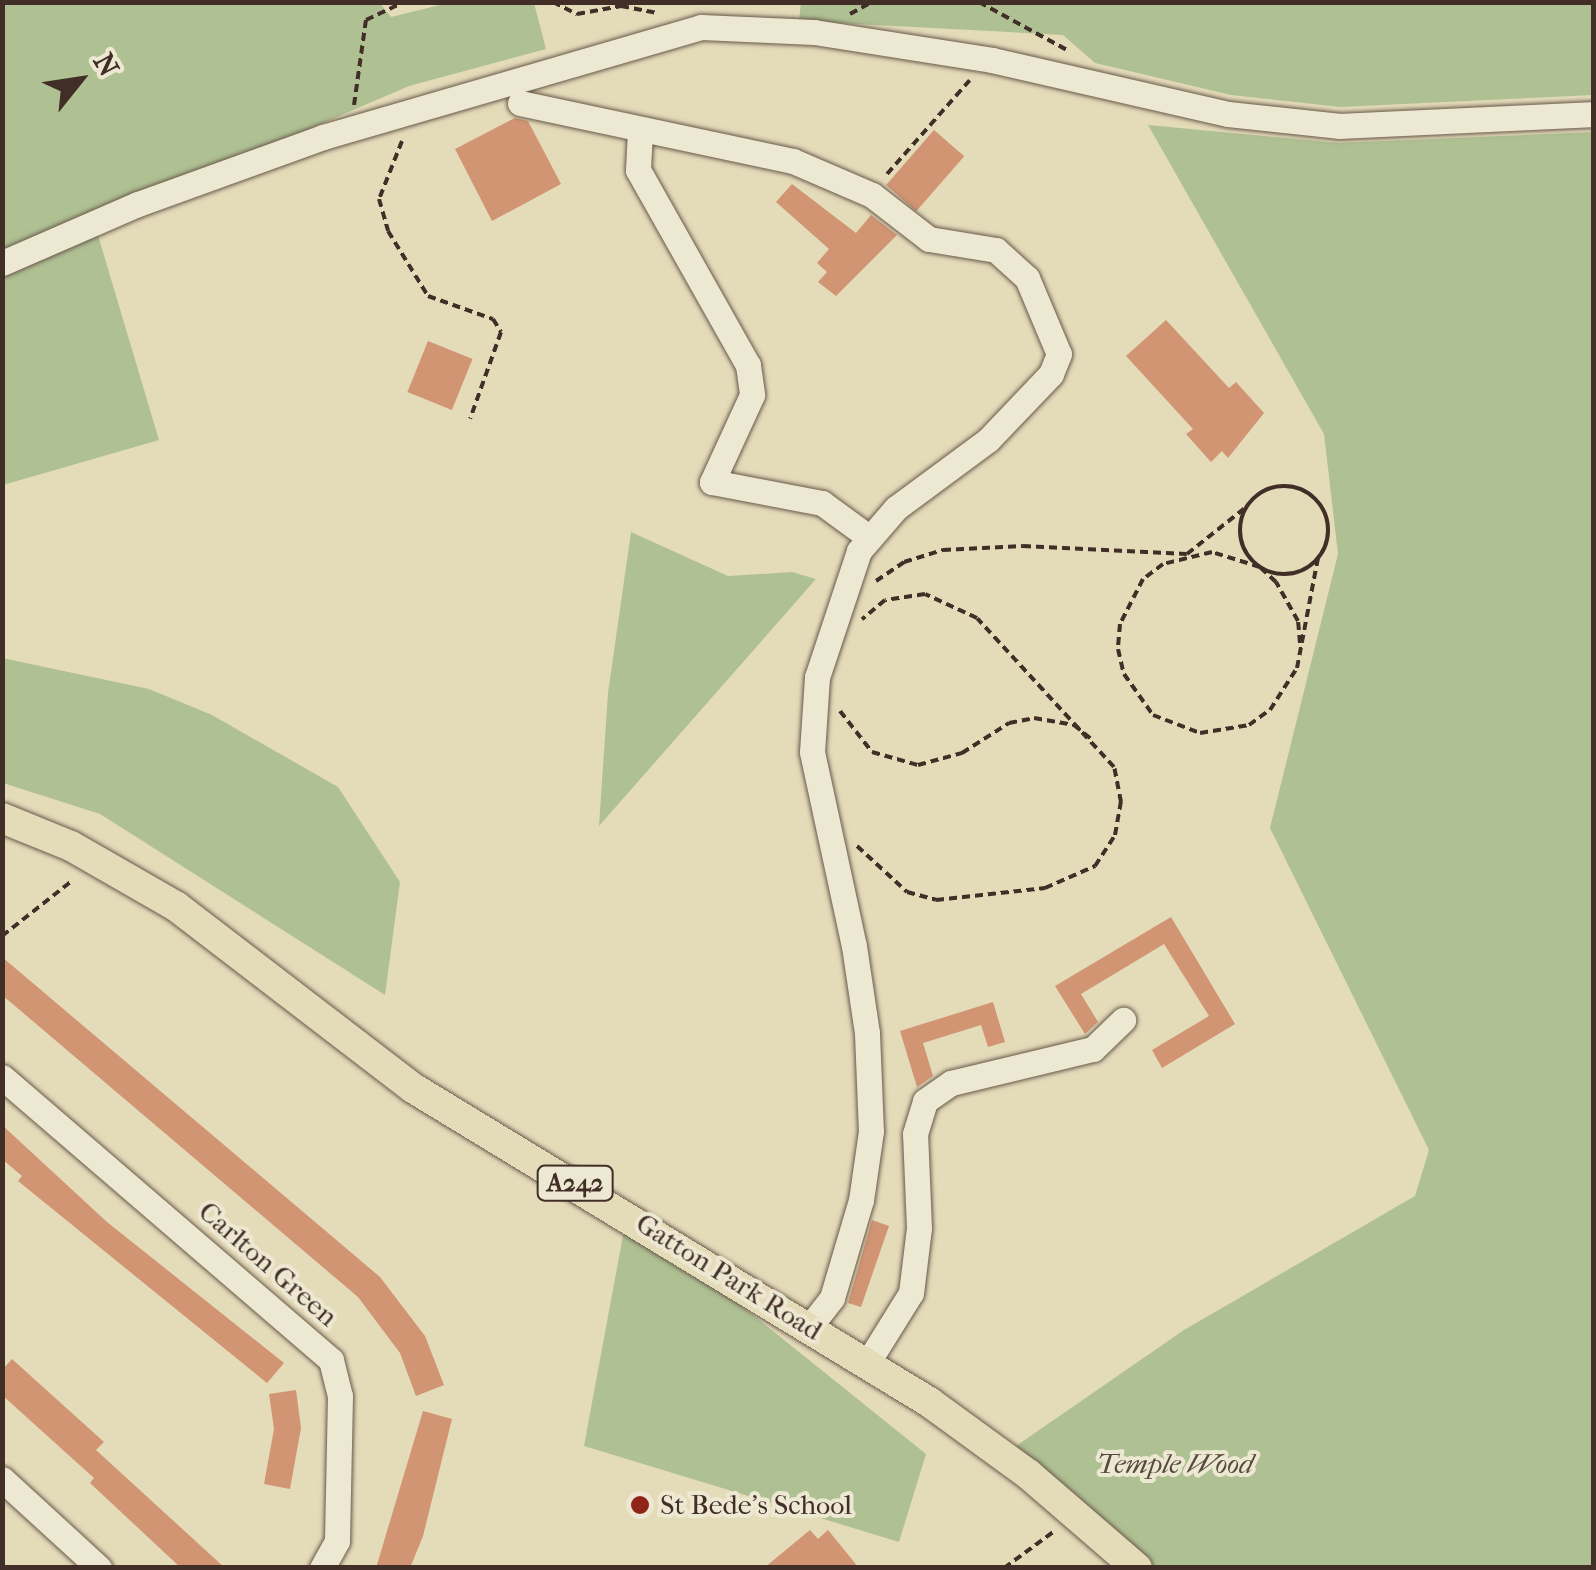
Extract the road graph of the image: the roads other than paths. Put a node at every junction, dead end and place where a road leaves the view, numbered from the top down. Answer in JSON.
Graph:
{"nodes":[{"id":1,"x":520,"y":104,"type":"dead end"},
{"id":2,"x":1594,"y":114,"type":"edge"},
{"id":3,"x":640,"y":132,"type":"junction"},
{"id":4,"x":2,"y":263,"type":"edge"},
{"id":5,"x":870,"y":538,"type":"junction"},
{"id":6,"x":2,"y":818,"type":"edge"},
{"id":7,"x":1122,"y":1020,"type":"dead end"},
{"id":8,"x":2,"y":1077,"type":"edge"},
{"id":9,"x":810,"y":1326,"type":"junction"},
{"id":10,"x":868,"y":1362,"type":"junction"},
{"id":11,"x":2,"y":1480,"type":"edge"},
{"id":12,"x":99,"y":1568,"type":"edge"},
{"id":13,"x":322,"y":1568,"type":"edge"},
{"id":14,"x":1137,"y":1568,"type":"edge"}],
"edges":[{"from":1,"to":3,"type":"street"},
{"from":2,"to":4,"type":"street"},
{"from":3,"to":5,"type":"street"},
{"from":3,"to":5,"type":"street"},
{"from":5,"to":9,"type":"street"},
{"from":6,"to":9,"type":"main road","name":"Gatton Park Road","number":"A242"},
{"from":7,"to":10,"type":"street"},
{"from":8,"to":13,"type":"street","name":"Carlton Green"},
{"from":9,"to":10,"type":"main road","name":"Gatton Park Road","number":"A242"},
{"from":10,"to":14,"type":"main road","name":"Gatton Park Road","number":"A242"},
{"from":11,"to":12,"type":"street"}]}
